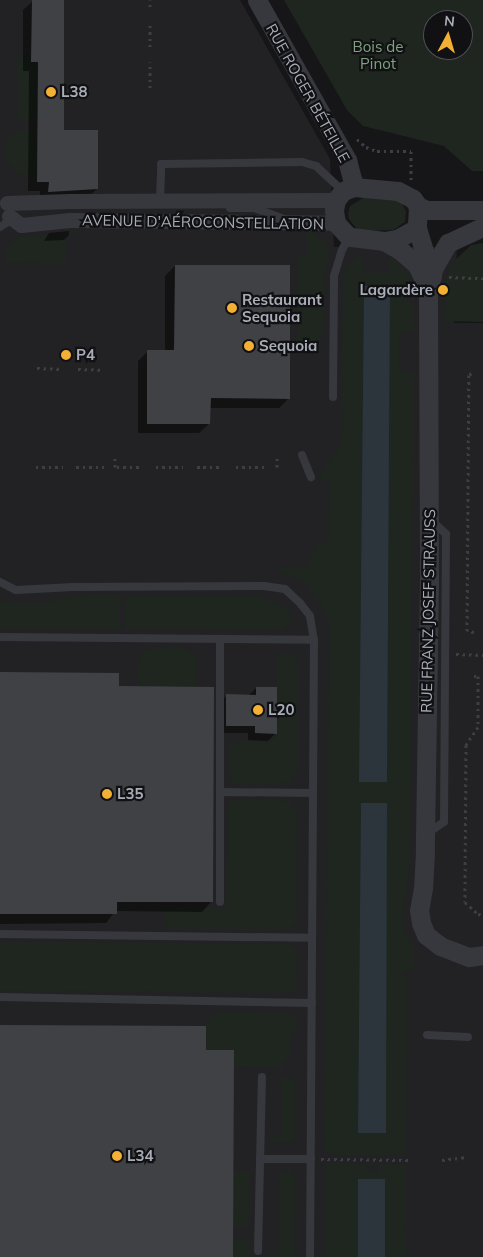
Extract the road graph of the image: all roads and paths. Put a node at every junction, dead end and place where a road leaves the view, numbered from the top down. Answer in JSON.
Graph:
{"nodes":[{"id":1,"x":150,"y":0,"type":"edge"},
{"id":2,"x":257,"y":0,"type":"edge"},
{"id":3,"x":150,"y":7,"type":"dead end"},
{"id":4,"x":150,"y":23,"type":"dead end"},
{"id":5,"x":150,"y":47,"type":"dead end"},
{"id":6,"x":150,"y":62,"type":"dead end"},
{"id":7,"x":150,"y":88,"type":"dead end"},
{"id":8,"x":354,"y":135,"type":"dead end"},
{"id":9,"x":411,"y":180,"type":"dead end"},
{"id":10,"x":344,"y":193,"type":"junction"},
{"id":11,"x":160,"y":201,"type":"junction"},
{"id":12,"x":483,"y":210,"type":"edge"},
{"id":13,"x":4,"y":211,"type":"edge"},
{"id":14,"x":418,"y":220,"type":"junction"},
{"id":15,"x":292,"y":222,"type":"junction"},
{"id":16,"x":336,"y":223,"type":"junction"},
{"id":17,"x":483,"y":223,"type":"edge"},
{"id":18,"x":483,"y":227,"type":"edge"},
{"id":19,"x":349,"y":237,"type":"junction"},
{"id":20,"x":384,"y":241,"type":"junction"},
{"id":21,"x":483,"y":278,"type":"edge"},
{"id":22,"x":435,"y":281,"type":"junction"},
{"id":23,"x":37,"y":368,"type":"dead end"},
{"id":24,"x":63,"y":369,"type":"dead end"},
{"id":25,"x":78,"y":369,"type":"dead end"},
{"id":26,"x":102,"y":370,"type":"dead end"},
{"id":27,"x":475,"y":374,"type":"dead end"},
{"id":28,"x":333,"y":397,"type":"dead end"},
{"id":29,"x":302,"y":455,"type":"dead end"},
{"id":30,"x":115,"y":456,"type":"dead end"},
{"id":31,"x":277,"y":456,"type":"dead end"},
{"id":32,"x":36,"y":467,"type":"dead end"},
{"id":33,"x":63,"y":467,"type":"dead end"},
{"id":34,"x":76,"y":467,"type":"dead end"},
{"id":35,"x":104,"y":467,"type":"dead end"},
{"id":36,"x":142,"y":467,"type":"dead end"},
{"id":37,"x":156,"y":467,"type":"dead end"},
{"id":38,"x":183,"y":467,"type":"dead end"},
{"id":39,"x":197,"y":467,"type":"dead end"},
{"id":40,"x":223,"y":467,"type":"dead end"},
{"id":41,"x":236,"y":467,"type":"dead end"},
{"id":42,"x":264,"y":467,"type":"dead end"},
{"id":43,"x":277,"y":467,"type":"dead end"},
{"id":44,"x":310,"y":476,"type":"dead end"},
{"id":45,"x":0,"y":582,"type":"edge"},
{"id":46,"x":474,"y":632,"type":"dead end"},
{"id":47,"x":0,"y":636,"type":"edge"},
{"id":48,"x":220,"y":638,"type":"junction"},
{"id":49,"x":314,"y":640,"type":"junction"},
{"id":50,"x":474,"y":676,"type":"dead end"},
{"id":51,"x":220,"y":792,"type":"junction"},
{"id":52,"x":313,"y":793,"type":"junction"},
{"id":53,"x":220,"y":902,"type":"dead end"},
{"id":54,"x":483,"y":915,"type":"edge"},
{"id":55,"x":0,"y":934,"type":"edge"},
{"id":56,"x":312,"y":938,"type":"junction"},
{"id":57,"x":483,"y":955,"type":"edge"},
{"id":58,"x":0,"y":997,"type":"edge"},
{"id":59,"x":312,"y":1003,"type":"junction"},
{"id":60,"x":427,"y":1035,"type":"dead end"},
{"id":61,"x":468,"y":1037,"type":"dead end"},
{"id":62,"x":262,"y":1077,"type":"dead end"},
{"id":63,"x":467,"y":1157,"type":"dead end"},
{"id":64,"x":260,"y":1159,"type":"junction"},
{"id":65,"x":311,"y":1159,"type":"junction"},
{"id":66,"x":411,"y":1160,"type":"dead end"},
{"id":67,"x":442,"y":1160,"type":"dead end"},
{"id":68,"x":258,"y":1251,"type":"dead end"},
{"id":69,"x":310,"y":1257,"type":"edge"}],
"edges":[{"from":1,"to":3,"type":"path"},
{"from":2,"to":10,"type":"street","name":"RUE ROGER BÉTEILLE"},
{"from":4,"to":5,"type":"path"},
{"from":6,"to":7,"type":"path"},
{"from":8,"to":9,"type":"path"},
{"from":10,"to":11,"type":"street","name":"AVENUE D'AÉROCONSTELLATION"},
{"from":10,"to":11,"type":"lane"},
{"from":10,"to":14,"type":"street"},
{"from":10,"to":16,"type":"street"},
{"from":11,"to":13,"type":"street","name":"AVENUE D'AÉROCONSTELLATION"},
{"from":11,"to":15,"type":"lane"},
{"from":12,"to":14,"type":"street"},
{"from":13,"to":15,"type":"street","name":"AVENUE D'AÉROCONSTELLATION"},
{"from":14,"to":17,"type":"street"},
{"from":14,"to":20,"type":"street"},
{"from":14,"to":22,"type":"street"},
{"from":15,"to":16,"type":"street","name":"AVENUE D'AÉROCONSTELLATION"},
{"from":16,"to":19,"type":"street"},
{"from":18,"to":22,"type":"street"},
{"from":19,"to":20,"type":"street"},
{"from":19,"to":28,"type":"lane"},
{"from":20,"to":22,"type":"street","name":"RUE FRANZ JOSEF STRAUSS"},
{"from":21,"to":22,"type":"path"},
{"from":22,"to":57,"type":"street","name":"RUE FRANZ JOSEF STRAUSS"},
{"from":23,"to":24,"type":"path"},
{"from":25,"to":26,"type":"path"},
{"from":27,"to":46,"type":"path"},
{"from":29,"to":44,"type":"lane"},
{"from":30,"to":36,"type":"path"},
{"from":31,"to":43,"type":"path"},
{"from":32,"to":33,"type":"path"},
{"from":34,"to":35,"type":"path"},
{"from":37,"to":38,"type":"path"},
{"from":39,"to":40,"type":"path"},
{"from":41,"to":42,"type":"path"},
{"from":45,"to":49,"type":"lane"},
{"from":47,"to":48,"type":"lane"},
{"from":48,"to":49,"type":"lane"},
{"from":48,"to":51,"type":"lane"},
{"from":49,"to":52,"type":"lane"},
{"from":50,"to":54,"type":"path"},
{"from":51,"to":52,"type":"lane"},
{"from":51,"to":53,"type":"lane"},
{"from":52,"to":56,"type":"lane"},
{"from":55,"to":56,"type":"lane"},
{"from":56,"to":59,"type":"lane"},
{"from":58,"to":59,"type":"lane"},
{"from":59,"to":65,"type":"lane"},
{"from":60,"to":61,"type":"lane"},
{"from":62,"to":64,"type":"lane"},
{"from":63,"to":67,"type":"path"},
{"from":64,"to":65,"type":"lane"},
{"from":64,"to":68,"type":"lane"},
{"from":65,"to":66,"type":"path"},
{"from":65,"to":69,"type":"lane"}]}
